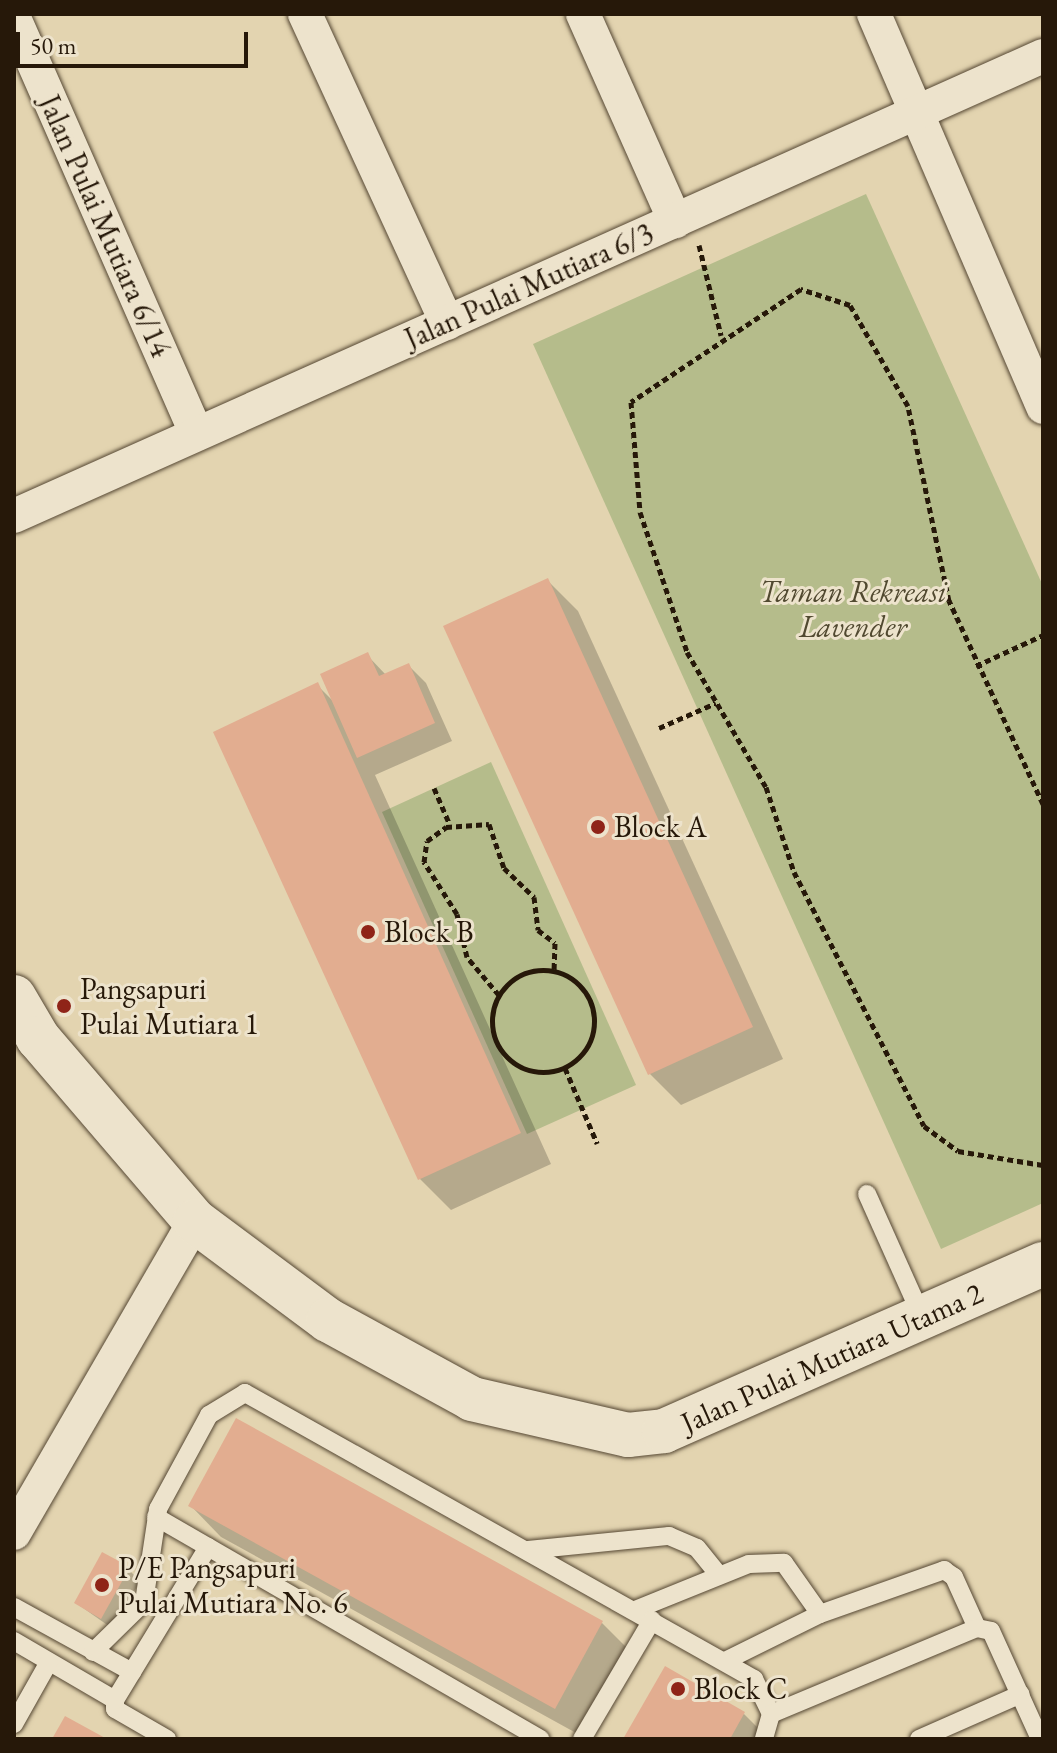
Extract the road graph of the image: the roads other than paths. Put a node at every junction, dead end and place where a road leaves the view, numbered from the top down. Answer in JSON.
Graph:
{"nodes":[{"id":1,"x":305,"y":14,"type":"edge"},
{"id":2,"x":583,"y":14,"type":"edge"},
{"id":3,"x":874,"y":14,"type":"edge"},
{"id":4,"x":14,"y":18,"type":"edge"},
{"id":5,"x":1043,"y":56,"type":"edge"},
{"id":6,"x":920,"y":111,"type":"junction"},
{"id":7,"x":683,"y":217,"type":"junction"},
{"id":8,"x":447,"y":323,"type":"junction"},
{"id":9,"x":1043,"y":407,"type":"edge"},
{"id":10,"x":197,"y":434,"type":"junction"},
{"id":11,"x":14,"y":516,"type":"edge"},
{"id":12,"x":14,"y":997,"type":"edge"},
{"id":13,"x":867,"y":1194,"type":"dead end"},
{"id":14,"x":195,"y":1221,"type":"junction"},
{"id":15,"x":1043,"y":1264,"type":"edge"},
{"id":16,"x":923,"y":1319,"type":"junction"},
{"id":17,"x":156,"y":1517,"type":"junction"},
{"id":18,"x":14,"y":1533,"type":"edge"},
{"id":19,"x":208,"y":1547,"type":"junction"},
{"id":20,"x":528,"y":1550,"type":"junction"},
{"id":21,"x":718,"y":1574,"type":"junction"},
{"id":22,"x":14,"y":1607,"type":"edge"},
{"id":23,"x":820,"y":1614,"type":"junction"},
{"id":24,"x":644,"y":1615,"type":"junction"},
{"id":25,"x":977,"y":1628,"type":"junction"},
{"id":26,"x":14,"y":1641,"type":"edge"},
{"id":27,"x":93,"y":1652,"type":"junction"},
{"id":28,"x":725,"y":1661,"type":"junction"},
{"id":29,"x":49,"y":1662,"type":"junction"},
{"id":30,"x":132,"y":1672,"type":"junction"},
{"id":31,"x":1021,"y":1694,"type":"junction"},
{"id":32,"x":115,"y":1700,"type":"junction"},
{"id":33,"x":771,"y":1714,"type":"junction"},
{"id":34,"x":14,"y":1724,"type":"edge"},
{"id":35,"x":167,"y":1739,"type":"edge"},
{"id":36,"x":540,"y":1739,"type":"edge"},
{"id":37,"x":582,"y":1739,"type":"edge"},
{"id":38,"x":764,"y":1739,"type":"edge"},
{"id":39,"x":919,"y":1739,"type":"edge"},
{"id":40,"x":1040,"y":1739,"type":"edge"}],
"edges":[{"from":1,"to":8,"type":"street"},
{"from":2,"to":7,"type":"street"},
{"from":3,"to":6,"type":"street"},
{"from":4,"to":10,"type":"street","name":"Jalan Pulai Mutiara 6/14"},
{"from":5,"to":6,"type":"street","name":"Jalan Pulai Mutiara 6/3"},
{"from":6,"to":7,"type":"street","name":"Jalan Pulai Mutiara 6/3"},
{"from":6,"to":9,"type":"street"},
{"from":7,"to":8,"type":"street","name":"Jalan Pulai Mutiara 6/3"},
{"from":8,"to":10,"type":"street","name":"Jalan Pulai Mutiara 6/3"},
{"from":10,"to":11,"type":"street","name":"Jalan Pulai Mutiara 6/3"},
{"from":12,"to":14,"type":"street","name":"Jalan Pulai Mutiara Utama 2"},
{"from":13,"to":16,"type":"lane"},
{"from":14,"to":16,"type":"street","name":"Jalan Pulai Mutiara Utama 2"},
{"from":14,"to":18,"type":"street"},
{"from":15,"to":16,"type":"street","name":"Jalan Pulai Mutiara Utama 2"},
{"from":17,"to":19,"type":"lane"},
{"from":17,"to":20,"type":"lane"},
{"from":17,"to":27,"type":"lane"},
{"from":19,"to":30,"type":"lane"},
{"from":19,"to":36,"type":"lane"},
{"from":20,"to":21,"type":"lane"},
{"from":20,"to":24,"type":"lane"},
{"from":21,"to":23,"type":"lane"},
{"from":21,"to":24,"type":"lane"},
{"from":22,"to":27,"type":"lane"},
{"from":23,"to":25,"type":"lane"},
{"from":23,"to":28,"type":"lane"},
{"from":24,"to":28,"type":"lane"},
{"from":24,"to":37,"type":"lane"},
{"from":25,"to":31,"type":"lane"},
{"from":25,"to":33,"type":"lane"},
{"from":26,"to":29,"type":"lane"},
{"from":27,"to":30,"type":"lane"},
{"from":28,"to":33,"type":"lane"},
{"from":29,"to":32,"type":"lane"},
{"from":29,"to":34,"type":"lane"},
{"from":30,"to":32,"type":"lane"},
{"from":31,"to":39,"type":"lane"},
{"from":31,"to":40,"type":"lane"},
{"from":32,"to":35,"type":"lane"},
{"from":33,"to":38,"type":"lane"}]}
